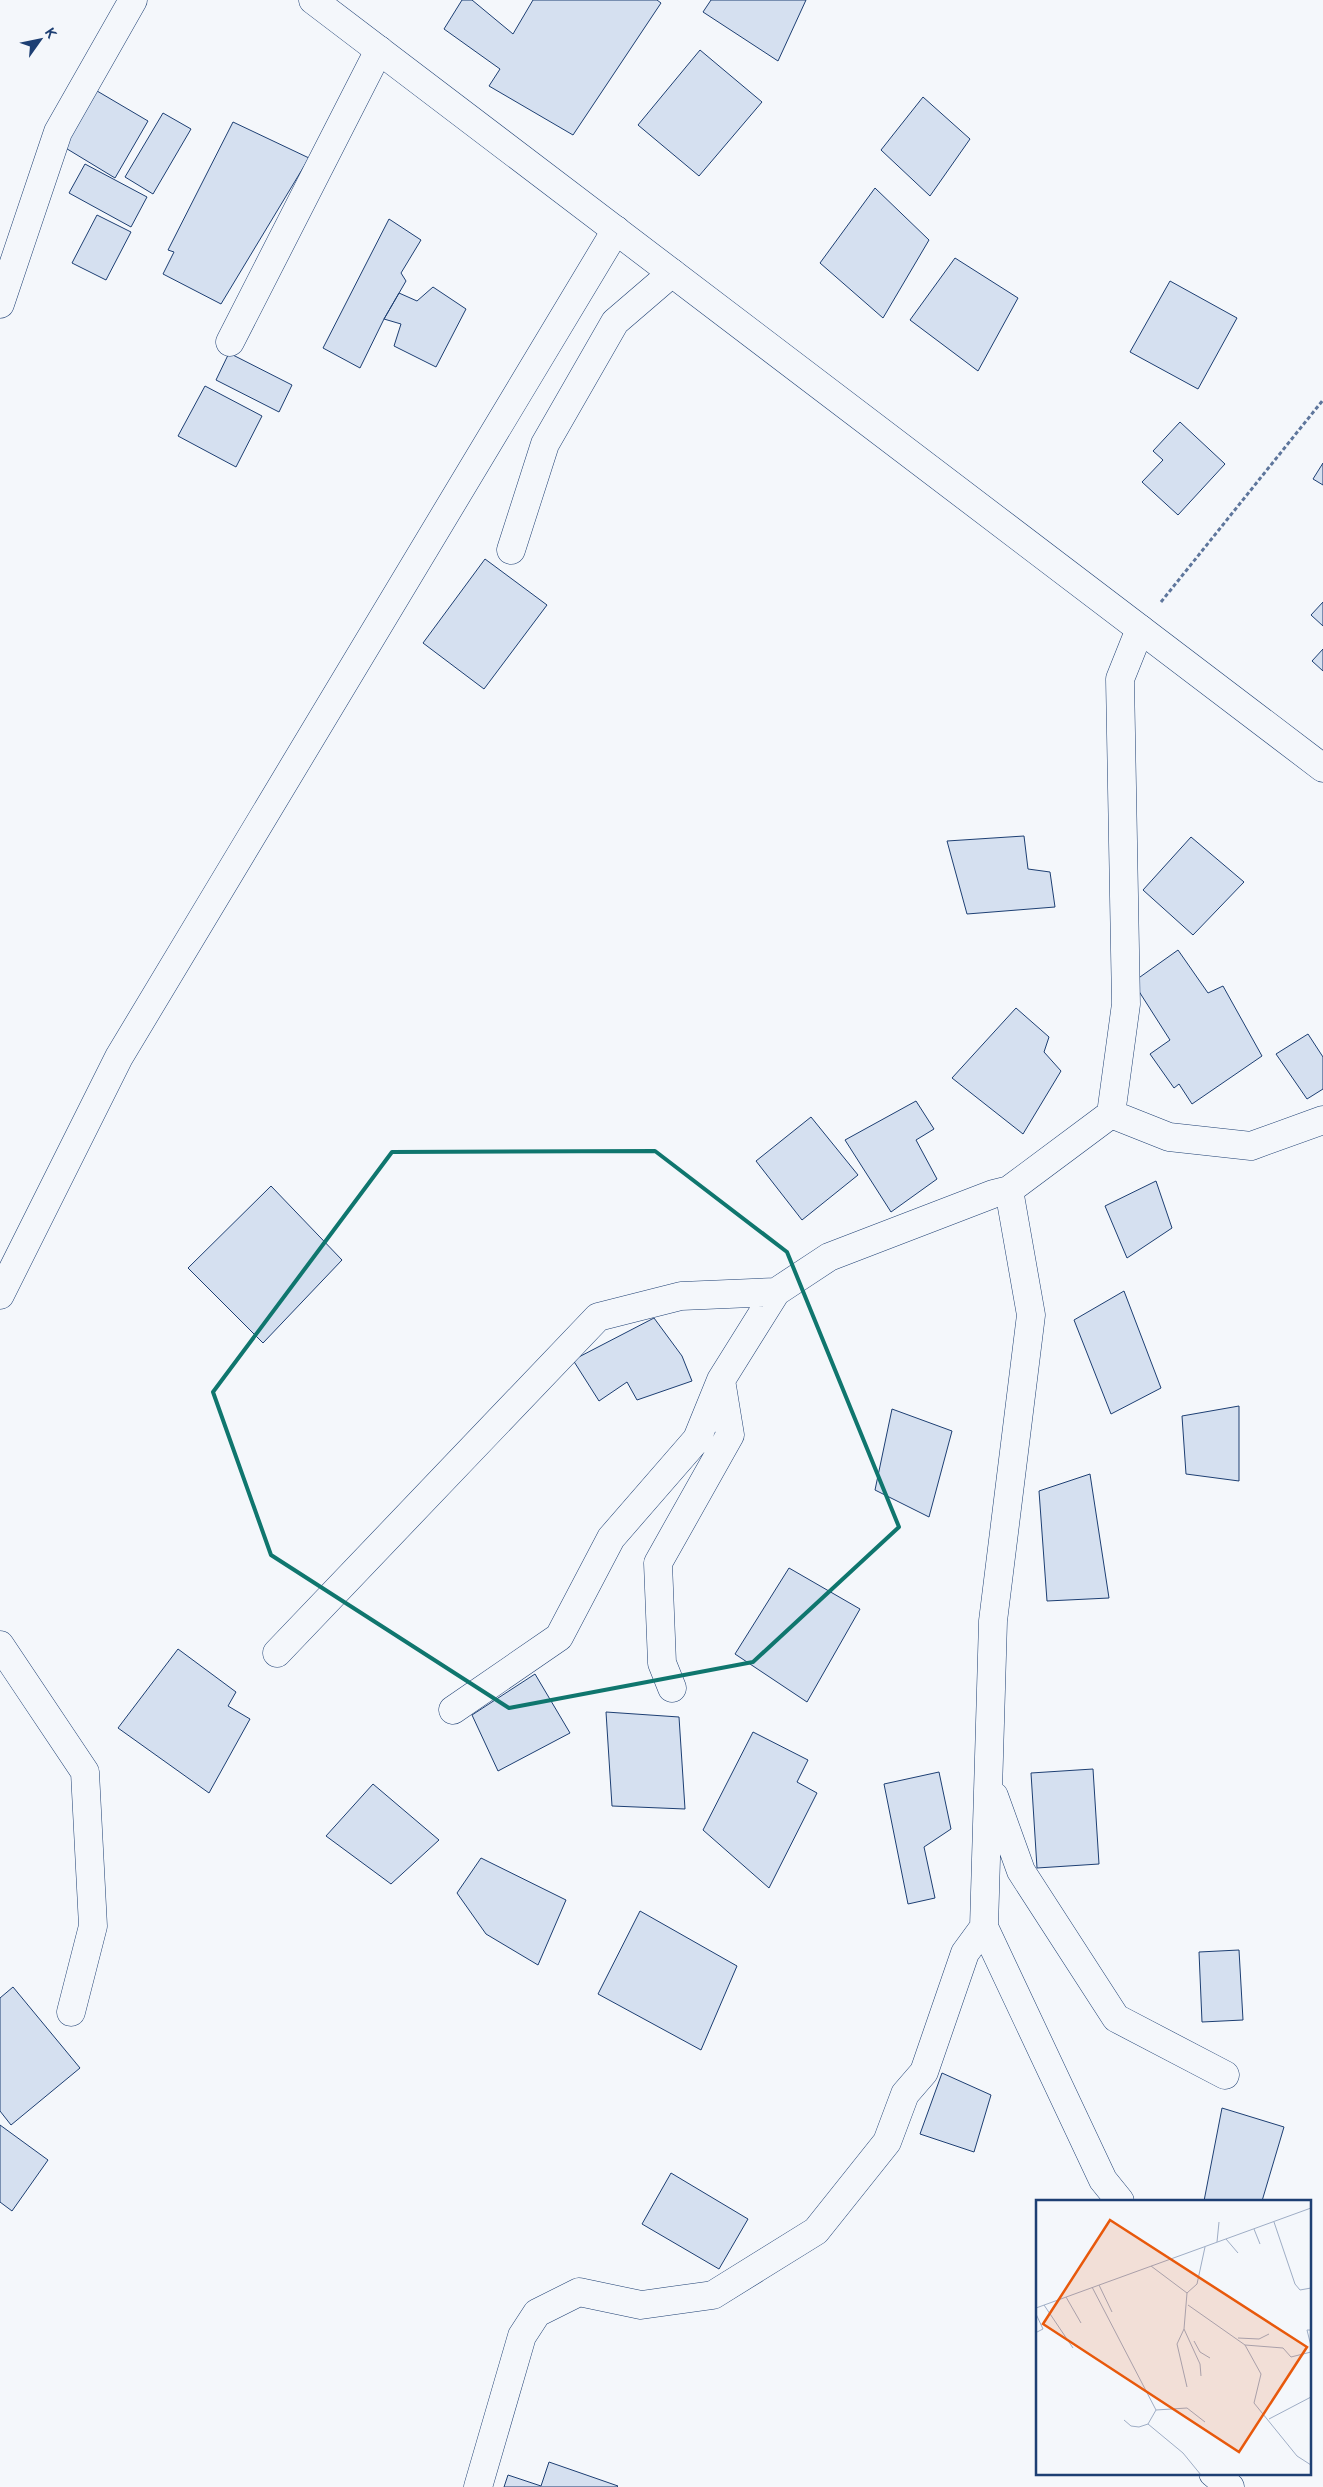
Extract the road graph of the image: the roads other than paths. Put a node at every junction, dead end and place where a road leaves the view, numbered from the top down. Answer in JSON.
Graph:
{"nodes":[{"id":1,"x":133,"y":0,"type":"edge"},
{"id":2,"x":313,"y":0,"type":"edge"},
{"id":3,"x":379,"y":50,"type":"junction"},
{"id":4,"x":616,"y":230,"type":"junction"},
{"id":5,"x":672,"y":273,"type":"junction"},
{"id":6,"x":0,"y":304,"type":"edge"},
{"id":7,"x":230,"y":342,"type":"dead end"},
{"id":8,"x":511,"y":550,"type":"dead end"},
{"id":9,"x":1140,"y":628,"type":"junction"},
{"id":10,"x":1323,"y":768,"type":"edge"},
{"id":11,"x":1111,"y":1114,"type":"junction"},
{"id":12,"x":1323,"y":1120,"type":"edge"},
{"id":13,"x":1009,"y":1190,"type":"junction"},
{"id":14,"x":776,"y":1292,"type":"junction"},
{"id":15,"x":0,"y":1295,"type":"edge"},
{"id":16,"x":721,"y":1380,"type":"junction"},
{"id":17,"x":0,"y":1645,"type":"edge"},
{"id":18,"x":277,"y":1653,"type":"dead end"},
{"id":19,"x":672,"y":1688,"type":"dead end"},
{"id":20,"x":453,"y":1710,"type":"dead end"},
{"id":21,"x":988,"y":1780,"type":"junction"},
{"id":22,"x":984,"y":1927,"type":"junction"},
{"id":23,"x":71,"y":2012,"type":"dead end"},
{"id":24,"x":1225,"y":2075,"type":"dead end"},
{"id":25,"x":1119,"y":2200,"type":"edge"},
{"id":26,"x":1214,"y":2474,"type":"edge"},
{"id":27,"x":478,"y":2487,"type":"edge"},
{"id":28,"x":1230,"y":2487,"type":"edge"}],
"edges":[{"from":1,"to":6,"type":"street"},
{"from":2,"to":3,"type":"street"},
{"from":3,"to":4,"type":"street"},
{"from":3,"to":7,"type":"street"},
{"from":4,"to":5,"type":"street"},
{"from":4,"to":15,"type":"street"},
{"from":5,"to":8,"type":"street"},
{"from":5,"to":9,"type":"street"},
{"from":9,"to":10,"type":"street"},
{"from":9,"to":11,"type":"street"},
{"from":11,"to":12,"type":"street"},
{"from":11,"to":13,"type":"street"},
{"from":13,"to":14,"type":"street"},
{"from":13,"to":21,"type":"street"},
{"from":14,"to":16,"type":"street"},
{"from":14,"to":18,"type":"street"},
{"from":16,"to":19,"type":"street"},
{"from":16,"to":20,"type":"street"},
{"from":17,"to":23,"type":"street"},
{"from":21,"to":22,"type":"street"},
{"from":21,"to":24,"type":"street"},
{"from":22,"to":25,"type":"street"},
{"from":22,"to":27,"type":"street"},
{"from":26,"to":28,"type":"street"}]}
